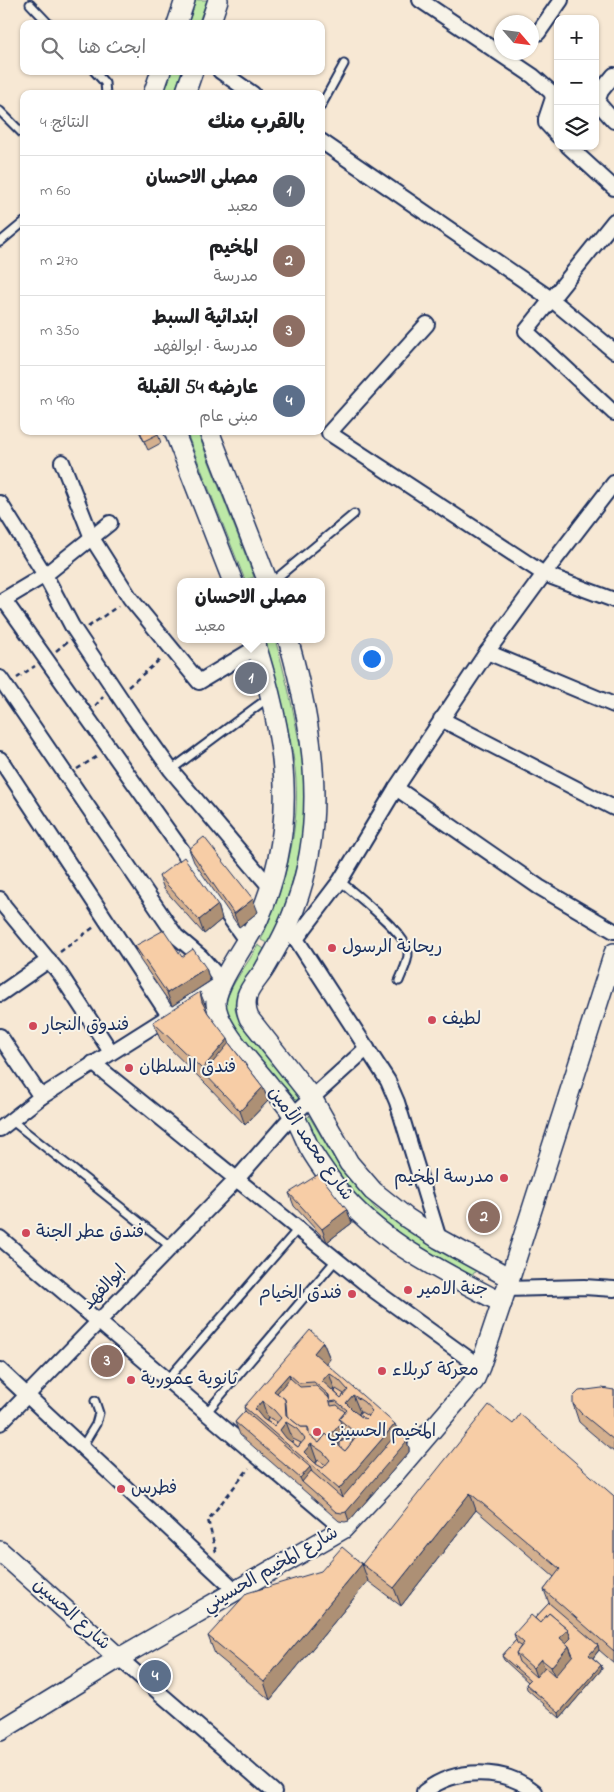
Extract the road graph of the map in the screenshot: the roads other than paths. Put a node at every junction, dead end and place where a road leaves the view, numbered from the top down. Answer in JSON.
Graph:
{"nodes":[{"id":1,"x":185,"y":0,"type":"edge"},
{"id":2,"x":218,"y":0,"type":"edge"},
{"id":3,"x":420,"y":0,"type":"edge"},
{"id":4,"x":561,"y":0,"type":"edge"},
{"id":5,"x":30,"y":4,"type":"dead end"},
{"id":6,"x":45,"y":20,"type":"edge"},
{"id":7,"x":178,"y":20,"type":"edge"},
{"id":8,"x":211,"y":20,"type":"edge"},
{"id":9,"x":539,"y":32,"type":"edge"},
{"id":10,"x":344,"y":64,"type":"dead end"},
{"id":11,"x":98,"y":75,"type":"edge"},
{"id":12,"x":160,"y":75,"type":"edge"},
{"id":13,"x":192,"y":75,"type":"edge"},
{"id":14,"x":226,"y":75,"type":"edge"},
{"id":15,"x":614,"y":75,"type":"edge"},
{"id":16,"x":106,"y":90,"type":"edge"},
{"id":17,"x":154,"y":90,"type":"edge"},
{"id":18,"x":186,"y":90,"type":"edge"},
{"id":19,"x":247,"y":90,"type":"edge"},
{"id":20,"x":325,"y":99,"type":"edge"},
{"id":21,"x":0,"y":111,"type":"edge"},
{"id":22,"x":614,"y":121,"type":"edge"},
{"id":23,"x":20,"y":131,"type":"edge"},
{"id":24,"x":554,"y":132,"type":"edge"},
{"id":25,"x":325,"y":144,"type":"edge"},
{"id":26,"x":572,"y":150,"type":"edge"},
{"id":27,"x":614,"y":188,"type":"edge"},
{"id":28,"x":614,"y":221,"type":"edge"},
{"id":29,"x":20,"y":225,"type":"edge"},
{"id":30,"x":0,"y":242,"type":"edge"},
{"id":31,"x":551,"y":299,"type":"junction"},
{"id":32,"x":427,"y":324,"type":"dead end"},
{"id":33,"x":614,"y":351,"type":"edge"},
{"id":34,"x":614,"y":413,"type":"edge"},
{"id":35,"x":176,"y":435,"type":"edge"},
{"id":36,"x":212,"y":435,"type":"edge"},
{"id":37,"x":62,"y":462,"type":"dead end"},
{"id":38,"x":613,"y":484,"type":"edge"},
{"id":39,"x":0,"y":503,"type":"edge"},
{"id":40,"x":354,"y":514,"type":"dead end"},
{"id":41,"x":110,"y":524,"type":"dead end"},
{"id":42,"x":92,"y":538,"type":"junction"},
{"id":43,"x":544,"y":574,"type":"junction"},
{"id":44,"x":45,"y":575,"type":"junction"},
{"id":45,"x":231,"y":578,"type":"edge"},
{"id":46,"x":268,"y":578,"type":"edge"},
{"id":47,"x":275,"y":578,"type":"edge"},
{"id":48,"x":614,"y":600,"type":"edge"},
{"id":49,"x":2,"y":601,"type":"edge"},
{"id":50,"x":255,"y":643,"type":"edge"},
{"id":51,"x":289,"y":643,"type":"edge"},
{"id":52,"x":487,"y":652,"type":"junction"},
{"id":53,"x":0,"y":678,"type":"edge"},
{"id":54,"x":270,"y":696,"type":"junction"},
{"id":55,"x":614,"y":705,"type":"edge"},
{"id":56,"x":441,"y":719,"type":"junction"},
{"id":57,"x":0,"y":759,"type":"edge"},
{"id":58,"x":171,"y":770,"type":"junction"},
{"id":59,"x":396,"y":788,"type":"junction"},
{"id":60,"x":614,"y":808,"type":"edge"},
{"id":61,"x":340,"y":881,"type":"junction"},
{"id":62,"x":270,"y":887,"type":"junction"},
{"id":63,"x":0,"y":899,"type":"edge"},
{"id":64,"x":614,"y":930,"type":"edge"},
{"id":65,"x":292,"y":933,"type":"junction"},
{"id":66,"x":247,"y":942,"type":"junction"},
{"id":67,"x":614,"y":953,"type":"edge"},
{"id":68,"x":49,"y":960,"type":"junction"},
{"id":69,"x":399,"y":981,"type":"dead end"},
{"id":70,"x":223,"y":982,"type":"junction"},
{"id":71,"x":0,"y":994,"type":"edge"},
{"id":72,"x":170,"y":1017,"type":"junction"},
{"id":73,"x":0,"y":1036,"type":"edge"},
{"id":74,"x":367,"y":1048,"type":"junction"},
{"id":75,"x":111,"y":1052,"type":"junction"},
{"id":76,"x":93,"y":1063,"type":"junction"},
{"id":77,"x":41,"y":1097,"type":"junction"},
{"id":78,"x":312,"y":1098,"type":"junction"},
{"id":79,"x":293,"y":1115,"type":"junction"},
{"id":80,"x":11,"y":1120,"type":"junction"},
{"id":81,"x":0,"y":1129,"type":"edge"},
{"id":82,"x":237,"y":1180,"type":"junction"},
{"id":83,"x":298,"y":1228,"type":"junction"},
{"id":84,"x":0,"y":1238,"type":"edge"},
{"id":85,"x":440,"y":1239,"type":"junction"},
{"id":86,"x":171,"y":1247,"type":"junction"},
{"id":87,"x":336,"y":1260,"type":"junction"},
{"id":88,"x":506,"y":1290,"type":"junction"},
{"id":89,"x":614,"y":1290,"type":"edge"},
{"id":90,"x":99,"y":1321,"type":"junction"},
{"id":91,"x":480,"y":1367,"type":"junction"},
{"id":92,"x":0,"y":1370,"type":"edge"},
{"id":93,"x":167,"y":1380,"type":"junction"},
{"id":94,"x":27,"y":1395,"type":"junction"},
{"id":95,"x":95,"y":1401,"type":"dead end"},
{"id":96,"x":206,"y":1413,"type":"junction"},
{"id":97,"x":0,"y":1423,"type":"edge"},
{"id":98,"x":82,"y":1447,"type":"junction"},
{"id":99,"x":343,"y":1529,"type":"junction"},
{"id":100,"x":0,"y":1551,"type":"edge"},
{"id":101,"x":236,"y":1591,"type":"junction"},
{"id":102,"x":119,"y":1658,"type":"junction"},
{"id":103,"x":0,"y":1731,"type":"edge"},
{"id":104,"x":274,"y":1792,"type":"edge"},
{"id":105,"x":424,"y":1792,"type":"edge"},
{"id":106,"x":535,"y":1792,"type":"edge"}],
"edges":[{"from":1,"to":7,"type":"main road"},
{"from":2,"to":8,"type":"main road"},
{"from":3,"to":24,"type":"street"},
{"from":4,"to":9,"type":"street"},
{"from":5,"to":6,"type":"lane"},
{"from":10,"to":20,"type":"lane"},
{"from":11,"to":16,"type":"lane"},
{"from":12,"to":17,"type":"main road"},
{"from":13,"to":18,"type":"main road"},
{"from":14,"to":19,"type":"street"},
{"from":15,"to":22,"type":"street"},
{"from":21,"to":23,"type":"lane"},
{"from":25,"to":31,"type":"street"},
{"from":26,"to":27,"type":"street"},
{"from":28,"to":31,"type":"street"},
{"from":29,"to":30,"type":"lane"},
{"from":31,"to":33,"type":"street"},
{"from":31,"to":34,"type":"street"},
{"from":32,"to":43,"type":"street"},
{"from":35,"to":45,"type":"main road"},
{"from":36,"to":46,"type":"main road"},
{"from":37,"to":42,"type":"street"},
{"from":38,"to":43,"type":"street"},
{"from":39,"to":44,"type":"street"},
{"from":40,"to":47,"type":"lane"},
{"from":41,"to":42,"type":"street"},
{"from":42,"to":44,"type":"street"},
{"from":42,"to":50,"type":"street"},
{"from":43,"to":48,"type":"street"},
{"from":43,"to":52,"type":"street"},
{"from":44,"to":49,"type":"street"},
{"from":44,"to":58,"type":"street"},
{"from":49,"to":66,"type":"street"},
{"from":50,"to":54,"type":"main road","name":"شارع محمد الأمين"},
{"from":51,"to":65,"type":"main road","name":"شارع محمد الأمين"},
{"from":52,"to":55,"type":"street"},
{"from":52,"to":56,"type":"street"},
{"from":53,"to":70,"type":"street"},
{"from":54,"to":58,"type":"lane"},
{"from":54,"to":62,"type":"main road","name":"شارع محمد الأمين"},
{"from":56,"to":59,"type":"street"},
{"from":56,"to":60,"type":"street"},
{"from":57,"to":72,"type":"street"},
{"from":58,"to":62,"type":"street"},
{"from":59,"to":61,"type":"street"},
{"from":59,"to":64,"type":"street"},
{"from":61,"to":65,"type":"street"},
{"from":61,"to":69,"type":"lane"},
{"from":62,"to":66,"type":"main road","name":"شارع محمد الأمين"},
{"from":63,"to":68,"type":"street"},
{"from":65,"to":74,"type":"street"},
{"from":65,"to":78,"type":"main road","name":"شارع محمد الأمين"},
{"from":66,"to":70,"type":"main road","name":"شارع محمد الأمين"},
{"from":67,"to":88,"type":"main road","name":"شارع المخيم الحسيني"},
{"from":68,"to":71,"type":"street"},
{"from":68,"to":75,"type":"street"},
{"from":70,"to":72,"type":"street"},
{"from":70,"to":79,"type":"main road","name":"شارع محمد الأمين"},
{"from":72,"to":75,"type":"street"},
{"from":73,"to":77,"type":"street"},
{"from":74,"to":78,"type":"street"},
{"from":74,"to":85,"type":"street"},
{"from":75,"to":76,"type":"street"},
{"from":76,"to":77,"type":"street"},
{"from":76,"to":82,"type":"street"},
{"from":77,"to":80,"type":"street"},
{"from":78,"to":79,"type":"street"},
{"from":78,"to":85,"type":"main road","name":"شارع محمد الأمين"},
{"from":79,"to":82,"type":"street","name":"ابوالفهد"},
{"from":79,"to":88,"type":"main road","name":"شارع محمد الأمين"},
{"from":80,"to":81,"type":"street"},
{"from":80,"to":86,"type":"lane"},
{"from":82,"to":83,"type":"street"},
{"from":82,"to":86,"type":"street","name":"ابوالفهد"},
{"from":83,"to":87,"type":"street"},
{"from":83,"to":93,"type":"lane"},
{"from":84,"to":90,"type":"street"},
{"from":85,"to":88,"type":"main road","name":"شارع محمد الأمين"},
{"from":86,"to":90,"type":"street","name":"ابوالفهد"},
{"from":87,"to":91,"type":"street"},
{"from":87,"to":96,"type":"lane"},
{"from":88,"to":89,"type":"street"},
{"from":88,"to":91,"type":"main road","name":"شارع المخيم الحسيني"},
{"from":90,"to":93,"type":"street"},
{"from":90,"to":94,"type":"street","name":"ابوالفهد"},
{"from":91,"to":99,"type":"main road","name":"شارع المخيم الحسيني"},
{"from":92,"to":94,"type":"street"},
{"from":93,"to":96,"type":"street"},
{"from":94,"to":97,"type":"street","name":"ابوالفهد"},
{"from":94,"to":98,"type":"street"},
{"from":95,"to":98,"type":"lane"},
{"from":96,"to":99,"type":"street"},
{"from":98,"to":101,"type":"street"},
{"from":99,"to":101,"type":"main road","name":"شارع المخيم الحسيني"},
{"from":100,"to":102,"type":"main road","name":"شارع الحسين"},
{"from":101,"to":102,"type":"main road","name":"شارع المخيم الحسيني"},
{"from":102,"to":103,"type":"main road","name":"شارع المخيم الحسيني"},
{"from":102,"to":104,"type":"street"},
{"from":105,"to":106,"type":"street"}]}
